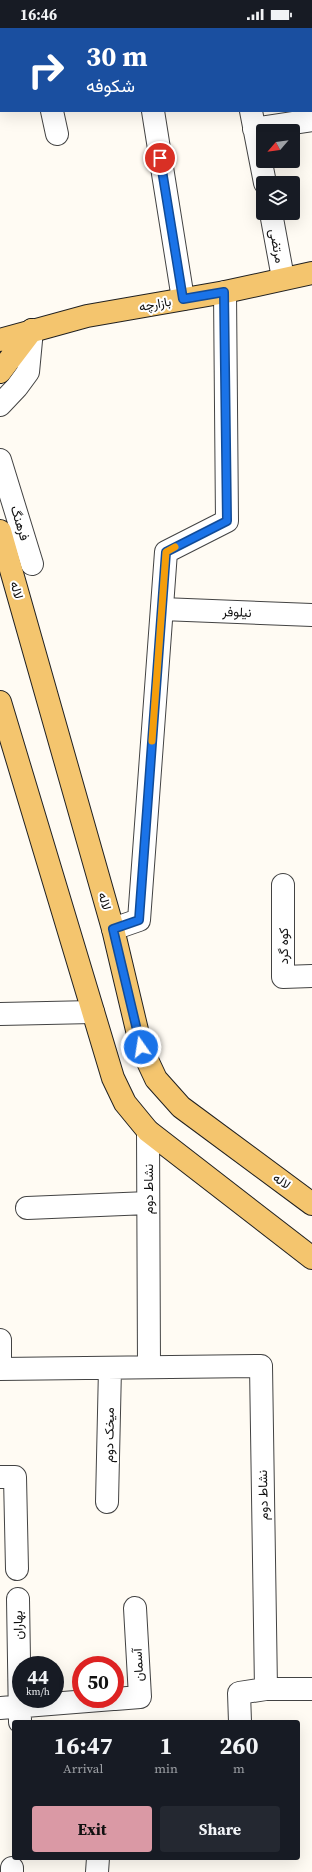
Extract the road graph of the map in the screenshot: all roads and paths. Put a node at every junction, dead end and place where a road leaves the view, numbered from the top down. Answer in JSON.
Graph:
{"nodes":[{"id":1,"x":52,"y":112,"type":"edge"},
{"id":2,"x":153,"y":112,"type":"edge"},
{"id":3,"x":253,"y":120,"type":"edge"},
{"id":4,"x":312,"y":120,"type":"edge"},
{"id":5,"x":57,"y":134,"type":"dead end"},
{"id":6,"x":264,"y":176,"type":"edge"},
{"id":7,"x":272,"y":220,"type":"edge"},
{"id":8,"x":312,"y":273,"type":"edge"},
{"id":9,"x":284,"y":278,"type":"junction"},
{"id":10,"x":224,"y":292,"type":"junction"},
{"id":11,"x":183,"y":299,"type":"junction"},
{"id":12,"x":32,"y":330,"type":"junction"},
{"id":13,"x":0,"y":340,"type":"edge"},
{"id":14,"x":0,"y":372,"type":"edge"},
{"id":15,"x":0,"y":405,"type":"edge"},
{"id":16,"x":0,"y":460,"type":"edge"},
{"id":17,"x":0,"y":530,"type":"edge"},
{"id":18,"x":32,"y":564,"type":"dead end"},
{"id":19,"x":8,"y":589,"type":"edge"},
{"id":20,"x":162,"y":610,"type":"junction"},
{"id":21,"x":312,"y":615,"type":"edge"},
{"id":22,"x":0,"y":702,"type":"edge"},
{"id":23,"x":283,"y":885,"type":"dead end"},
{"id":24,"x":113,"y":929,"type":"junction"},
{"id":25,"x":312,"y":976,"type":"edge"},
{"id":26,"x":93,"y":1012,"type":"junction"},
{"id":27,"x":0,"y":1014,"type":"edge"},
{"id":28,"x":148,"y":1131,"type":"junction"},
{"id":29,"x":148,"y":1203,"type":"junction"},
{"id":30,"x":312,"y":1204,"type":"edge"},
{"id":31,"x":27,"y":1208,"type":"dead end"},
{"id":32,"x":312,"y":1258,"type":"edge"},
{"id":33,"x":0,"y":1340,"type":"edge"},
{"id":34,"x":149,"y":1367,"type":"junction"},
{"id":35,"x":110,"y":1368,"type":"junction"},
{"id":36,"x":0,"y":1477,"type":"edge"},
{"id":37,"x":107,"y":1502,"type":"dead end"},
{"id":38,"x":17,"y":1569,"type":"dead end"},
{"id":39,"x":18,"y":1599,"type":"dead end"},
{"id":40,"x":135,"y":1608,"type":"dead end"},
{"id":41,"x":266,"y":1689,"type":"junction"},
{"id":42,"x":312,"y":1689,"type":"edge"},
{"id":43,"x":124,"y":1698,"type":"edge"},
{"id":44,"x":72,"y":1704,"type":"edge"},
{"id":45,"x":13,"y":1712,"type":"edge"},
{"id":46,"x":240,"y":1720,"type":"edge"},
{"id":47,"x":98,"y":1860,"type":"edge"},
{"id":48,"x":97,"y":1872,"type":"edge"}],
"edges":[{"from":1,"to":5,"type":"street"},
{"from":2,"to":11,"type":"street"},
{"from":3,"to":4,"type":"street"},
{"from":3,"to":6,"type":"street"},
{"from":7,"to":9,"type":"street","name":"مرتضی"},
{"from":8,"to":9,"type":"main road","name":"بازارچه"},
{"from":9,"to":10,"type":"main road","name":"بازارچه"},
{"from":10,"to":11,"type":"main road","name":"بازارچه"},
{"from":10,"to":20,"type":"street"},
{"from":11,"to":12,"type":"main road","name":"بازارچه"},
{"from":12,"to":13,"type":"main road","name":"بازارچه"},
{"from":12,"to":14,"type":"main road"},
{"from":12,"to":15,"type":"street"},
{"from":16,"to":18,"type":"street","name":"فرهنگ"},
{"from":17,"to":19,"type":"main road","name":"لاله"},
{"from":19,"to":24,"type":"main road","name":"لاله"},
{"from":20,"to":21,"type":"street","name":"نیلوفر"},
{"from":20,"to":24,"type":"street"},
{"from":22,"to":26,"type":"main road"},
{"from":23,"to":25,"type":"street","name":"کوه گرد"},
{"from":24,"to":30,"type":"main road","name":"لاله"},
{"from":26,"to":27,"type":"street"},
{"from":26,"to":28,"type":"main road"},
{"from":28,"to":29,"type":"street","name":"نشاط دوم"},
{"from":28,"to":32,"type":"main road"},
{"from":29,"to":31,"type":"street"},
{"from":29,"to":34,"type":"street","name":"نشاط دوم"},
{"from":33,"to":35,"type":"street","name":"نشاط دوم"},
{"from":34,"to":35,"type":"street","name":"نشاط دوم"},
{"from":34,"to":41,"type":"street","name":"نشاط دوم"},
{"from":35,"to":37,"type":"street","name":"میخک دوم"},
{"from":36,"to":38,"type":"street"},
{"from":39,"to":45,"type":"street","name":"بهاران"},
{"from":40,"to":43,"type":"street","name":"آسمان"},
{"from":41,"to":42,"type":"street"},
{"from":41,"to":46,"type":"street"},
{"from":44,"to":45,"type":"street","name":"آسمان"},
{"from":47,"to":48,"type":"street"}]}
